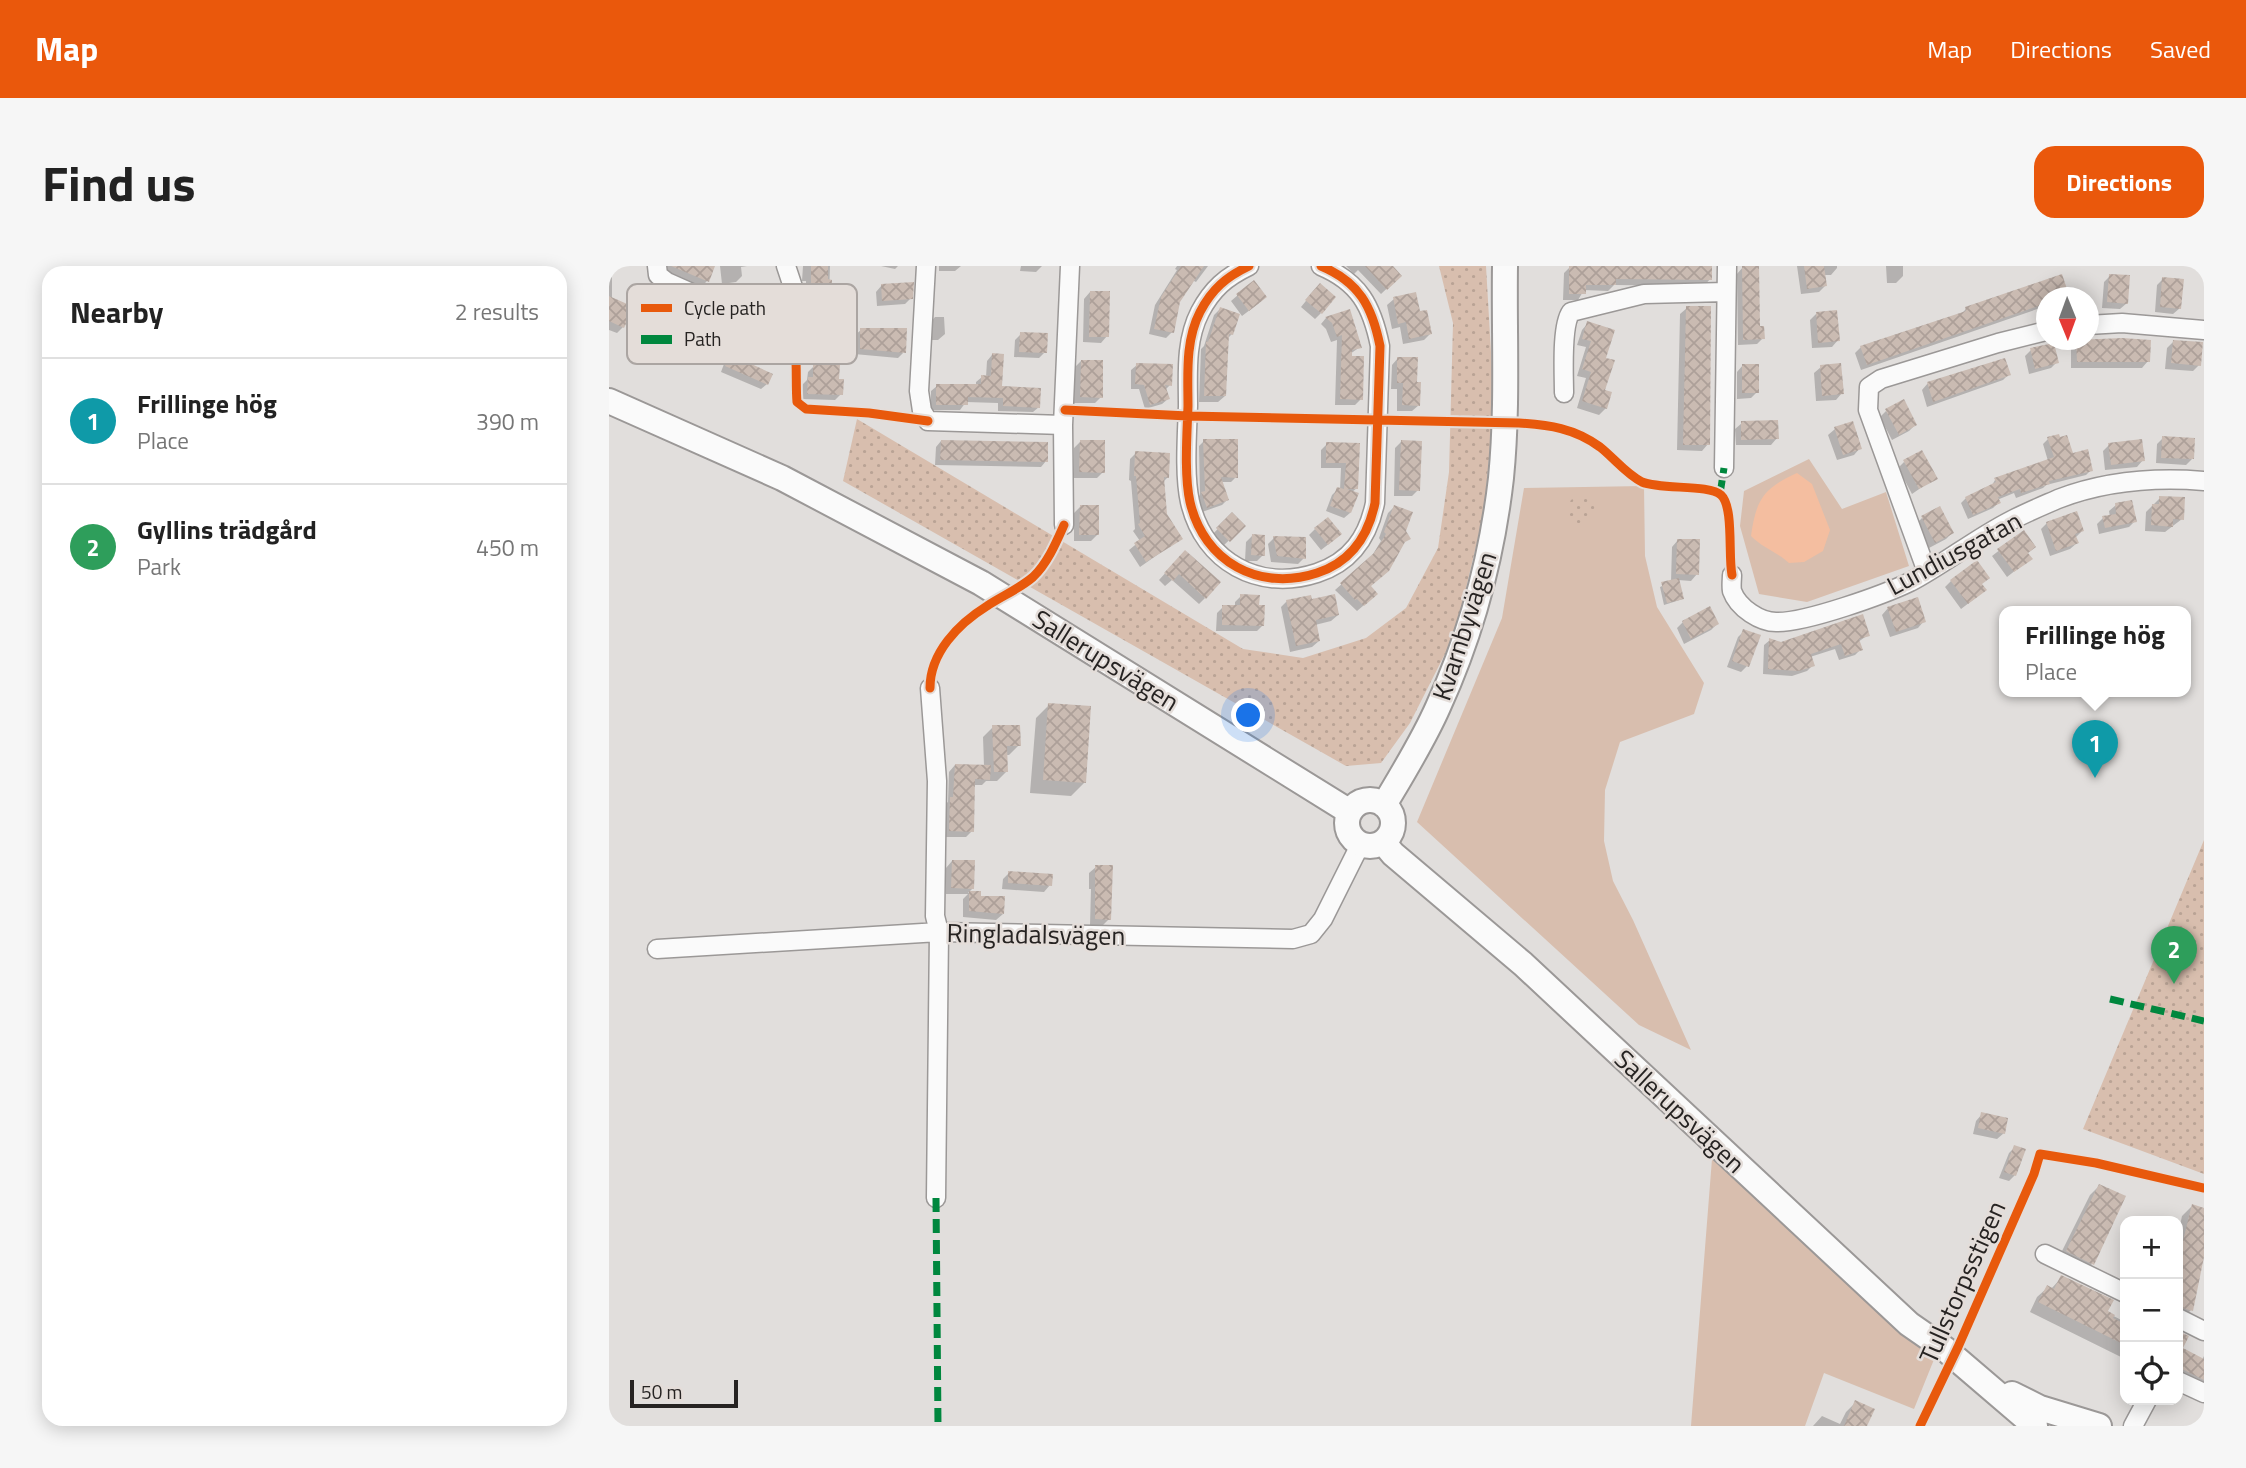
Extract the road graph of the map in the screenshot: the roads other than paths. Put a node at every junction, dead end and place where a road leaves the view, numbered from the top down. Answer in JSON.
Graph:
{"nodes":[{"id":1,"x":657,"y":266,"type":"edge"},
{"id":2,"x":786,"y":266,"type":"edge"},
{"id":3,"x":926,"y":266,"type":"edge"},
{"id":4,"x":1070,"y":266,"type":"edge"},
{"id":5,"x":1249,"y":266,"type":"edge"},
{"id":6,"x":1321,"y":266,"type":"edge"},
{"id":7,"x":1505,"y":266,"type":"edge"},
{"id":8,"x":1727,"y":266,"type":"edge"},
{"id":9,"x":671,"y":284,"type":"edge"},
{"id":10,"x":793,"y":284,"type":"edge"},
{"id":11,"x":1726,"y":292,"type":"junction"},
{"id":12,"x":2099,"y":325,"type":"edge"},
{"id":13,"x":2204,"y":330,"type":"edge"},
{"id":14,"x":2036,"y":334,"type":"edge"},
{"id":15,"x":1564,"y":393,"type":"dead end"},
{"id":16,"x":609,"y":401,"type":"edge"},
{"id":17,"x":609,"y":408,"type":"edge"},
{"id":18,"x":1063,"y":425,"type":"junction"},
{"id":19,"x":667,"y":429,"type":"junction"},
{"id":20,"x":1724,"y":468,"type":"dead end"},
{"id":21,"x":2204,"y":481,"type":"edge"},
{"id":22,"x":1064,"y":526,"type":"dead end"},
{"id":23,"x":1927,"y":572,"type":"junction"},
{"id":24,"x":1732,"y":575,"type":"dead end"},
{"id":25,"x":930,"y":688,"type":"dead end"},
{"id":26,"x":1384,"y":805,"type":"junction"},
{"id":27,"x":1350,"y":812,"type":"junction"},
{"id":28,"x":1372,"y":842,"type":"junction"},
{"id":29,"x":939,"y":932,"type":"junction"},
{"id":30,"x":657,"y":949,"type":"dead end"},
{"id":31,"x":936,"y":1198,"type":"dead end"},
{"id":32,"x":2045,"y":1254,"type":"dead end"},
{"id":33,"x":2120,"y":1291,"type":"edge"},
{"id":34,"x":2183,"y":1320,"type":"edge"},
{"id":35,"x":2203,"y":1328,"type":"edge"},
{"id":36,"x":1980,"y":1377,"type":"junction"},
{"id":37,"x":2183,"y":1383,"type":"edge"},
{"id":38,"x":2204,"y":1393,"type":"edge"},
{"id":39,"x":2144,"y":1405,"type":"edge"},
{"id":40,"x":2035,"y":1426,"type":"edge"},
{"id":41,"x":2099,"y":1426,"type":"edge"},
{"id":42,"x":2133,"y":1426,"type":"edge"}],
"edges":[{"from":1,"to":9,"type":"street"},
{"from":2,"to":10,"type":"street"},
{"from":3,"to":18,"type":"street"},
{"from":4,"to":18,"type":"street"},
{"from":5,"to":6,"type":"street"},
{"from":7,"to":26,"type":"main road","name":"Kvarnbyvägen"},
{"from":8,"to":11,"type":"street"},
{"from":11,"to":15,"type":"street"},
{"from":11,"to":20,"type":"street"},
{"from":12,"to":13,"type":"street"},
{"from":14,"to":23,"type":"street"},
{"from":16,"to":19,"type":"main road","name":"Sallerupsvägen"},
{"from":17,"to":19,"type":"main road","name":"Sallerupsvägen"},
{"from":18,"to":22,"type":"street"},
{"from":19,"to":27,"type":"main road","name":"Sallerupsvägen"},
{"from":21,"to":23,"type":"street","name":"Lundiusgatan"},
{"from":23,"to":24,"type":"street","name":"Lundiusgatan"},
{"from":25,"to":29,"type":"street"},
{"from":26,"to":27,"type":"main road"},
{"from":26,"to":28,"type":"main road"},
{"from":27,"to":28,"type":"main road","name":"Sallerupsvägen"},
{"from":28,"to":29,"type":"street","name":"Ringladalsvägen"},
{"from":28,"to":36,"type":"main road","name":"Sallerupsvägen"},
{"from":29,"to":30,"type":"street","name":"Ringladalsvägen"},
{"from":29,"to":31,"type":"street"},
{"from":32,"to":33,"type":"street"},
{"from":34,"to":35,"type":"street"},
{"from":36,"to":40,"type":"main road","name":"Sallerupsvägen"},
{"from":36,"to":41,"type":"main road","name":"Sallerupsvägen"},
{"from":37,"to":38,"type":"street"},
{"from":39,"to":42,"type":"street"}]}
